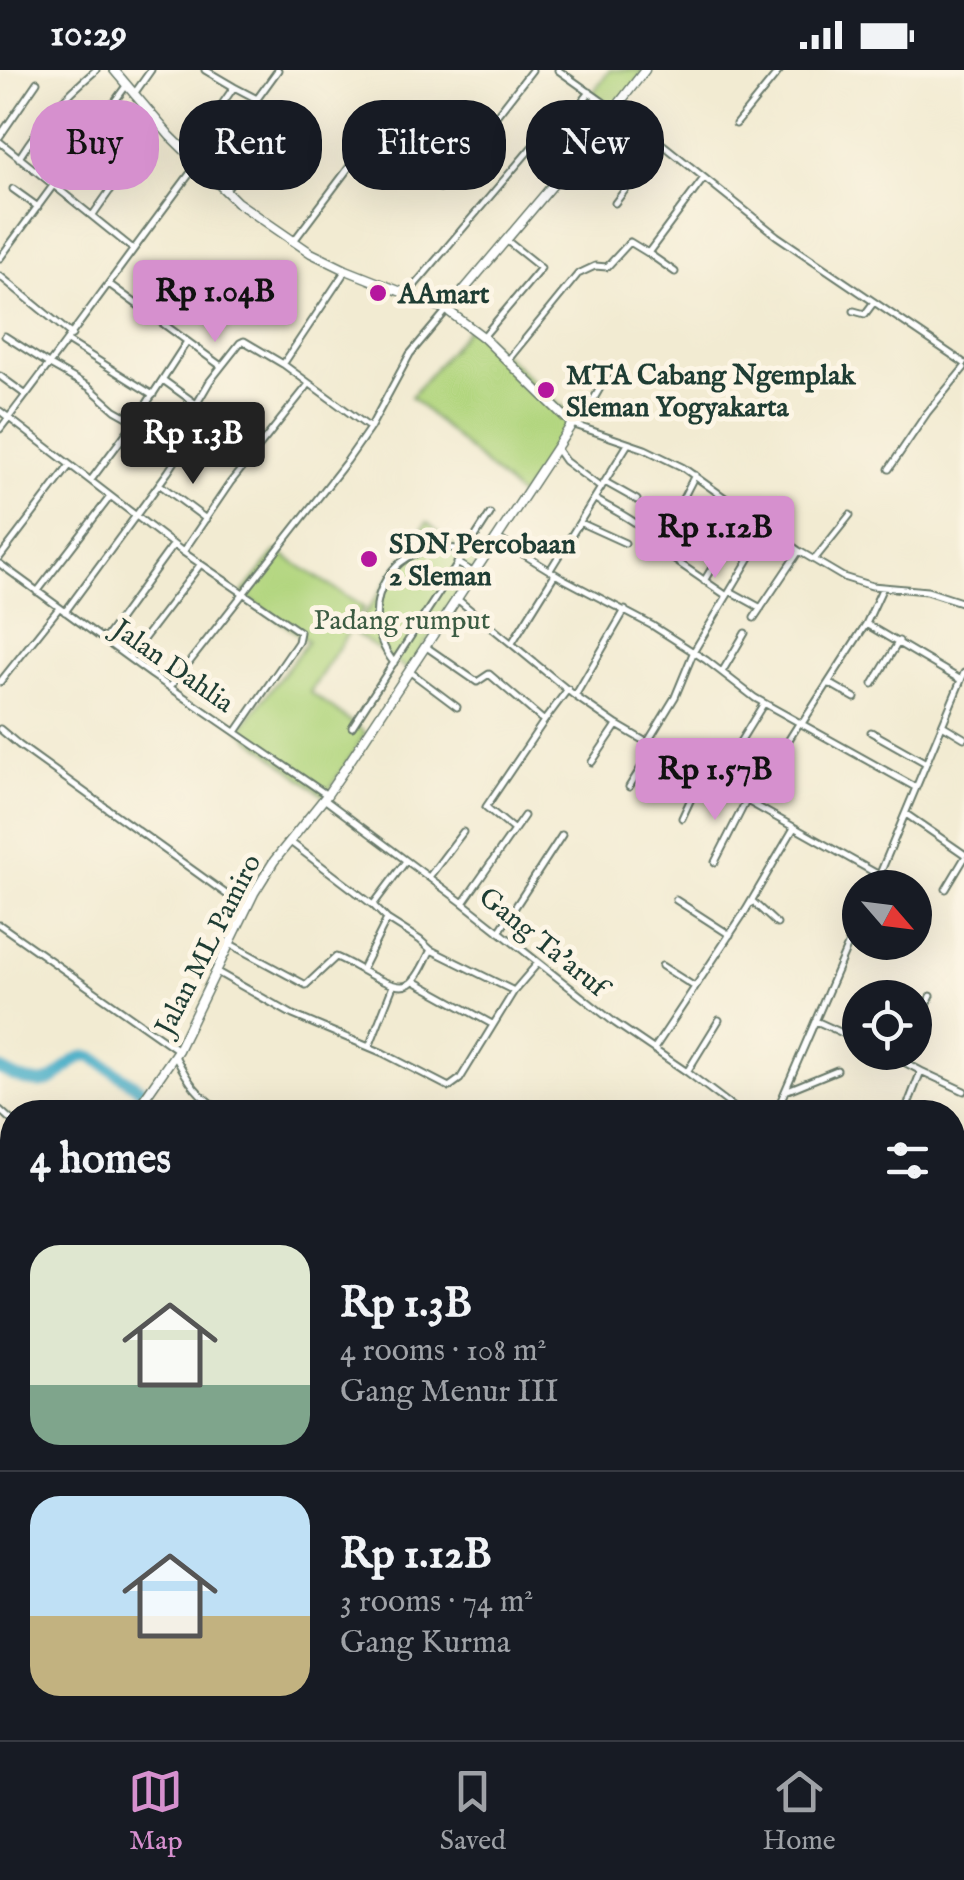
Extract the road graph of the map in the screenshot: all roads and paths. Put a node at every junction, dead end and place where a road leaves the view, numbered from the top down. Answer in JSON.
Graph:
{"nodes":[{"id":1,"x":96,"y":70,"type":"edge"},
{"id":2,"x":114,"y":70,"type":"edge"},
{"id":3,"x":151,"y":70,"type":"edge"},
{"id":4,"x":205,"y":70,"type":"edge"},
{"id":5,"x":226,"y":70,"type":"edge"},
{"id":6,"x":278,"y":70,"type":"edge"},
{"id":7,"x":532,"y":70,"type":"edge"},
{"id":8,"x":558,"y":70,"type":"edge"},
{"id":9,"x":645,"y":70,"type":"edge"},
{"id":10,"x":766,"y":70,"type":"edge"},
{"id":11,"x":780,"y":70,"type":"edge"},
{"id":12,"x":775,"y":77,"type":"junction"},
{"id":13,"x":220,"y":78,"type":"junction"},
{"id":14,"x":37,"y":82,"type":"dead end"},
{"id":15,"x":126,"y":86,"type":"junction"},
{"id":16,"x":234,"y":87,"type":"junction"},
{"id":17,"x":590,"y":92,"type":"junction"},
{"id":18,"x":134,"y":94,"type":"junction"},
{"id":19,"x":116,"y":100,"type":"edge"},
{"id":20,"x":225,"y":100,"type":"edge"},
{"id":21,"x":601,"y":100,"type":"edge"},
{"id":22,"x":622,"y":100,"type":"edge"},
{"id":23,"x":736,"y":124,"type":"dead end"},
{"id":24,"x":0,"y":139,"type":"edge"},
{"id":25,"x":179,"y":144,"type":"edge"},
{"id":26,"x":664,"y":145,"type":"edge"},
{"id":27,"x":19,"y":158,"type":"junction"},
{"id":28,"x":30,"y":167,"type":"edge"},
{"id":29,"x":704,"y":178,"type":"junction"},
{"id":30,"x":12,"y":189,"type":"dead end"},
{"id":31,"x":179,"y":189,"type":"edge"},
{"id":32,"x":50,"y":190,"type":"edge"},
{"id":33,"x":58,"y":190,"type":"edge"},
{"id":34,"x":110,"y":190,"type":"edge"},
{"id":35,"x":548,"y":190,"type":"edge"},
{"id":36,"x":625,"y":190,"type":"edge"},
{"id":37,"x":224,"y":191,"type":"edge"},
{"id":38,"x":615,"y":203,"type":"dead end"},
{"id":39,"x":38,"y":207,"type":"junction"},
{"id":40,"x":92,"y":216,"type":"junction"},
{"id":41,"x":506,"y":240,"type":"junction"},
{"id":42,"x":293,"y":242,"type":"junction"},
{"id":43,"x":133,"y":249,"type":"junction"},
{"id":44,"x":648,"y":254,"type":"junction"},
{"id":45,"x":0,"y":258,"type":"edge"},
{"id":46,"x":346,"y":270,"type":"junction"},
{"id":47,"x":675,"y":272,"type":"dead end"},
{"id":48,"x":0,"y":276,"type":"edge"},
{"id":49,"x":180,"y":280,"type":"dead end"},
{"id":50,"x":108,"y":284,"type":"junction"},
{"id":51,"x":407,"y":294,"type":"junction"},
{"id":52,"x":875,"y":301,"type":"junction"},
{"id":53,"x":448,"y":310,"type":"junction"},
{"id":54,"x":854,"y":310,"type":"dead end"},
{"id":55,"x":151,"y":317,"type":"junction"},
{"id":56,"x":5,"y":336,"type":"dead end"},
{"id":57,"x":70,"y":338,"type":"junction"},
{"id":58,"x":483,"y":338,"type":"junction"},
{"id":59,"x":186,"y":343,"type":"junction"},
{"id":60,"x":507,"y":360,"type":"junction"},
{"id":61,"x":284,"y":364,"type":"junction"},
{"id":62,"x":50,"y":365,"type":"junction"},
{"id":63,"x":221,"y":366,"type":"junction"},
{"id":64,"x":964,"y":366,"type":"edge"},
{"id":65,"x":610,"y":372,"type":"dead end"},
{"id":66,"x":0,"y":376,"type":"edge"},
{"id":67,"x":163,"y":380,"type":"junction"},
{"id":68,"x":309,"y":384,"type":"junction"},
{"id":69,"x":153,"y":395,"type":"junction"},
{"id":70,"x":26,"y":396,"type":"junction"},
{"id":71,"x":196,"y":405,"type":"junction"},
{"id":72,"x":0,"y":412,"type":"edge"},
{"id":73,"x":210,"y":415,"type":"junction"},
{"id":74,"x":8,"y":418,"type":"junction"},
{"id":75,"x":136,"y":420,"type":"junction"},
{"id":76,"x":575,"y":425,"type":"junction"},
{"id":77,"x":0,"y":428,"type":"edge"},
{"id":78,"x":370,"y":428,"type":"junction"},
{"id":79,"x":156,"y":433,"type":"dead end"},
{"id":80,"x":628,"y":444,"type":"junction"},
{"id":81,"x":257,"y":448,"type":"junction"},
{"id":82,"x":556,"y":448,"type":"junction"},
{"id":83,"x":70,"y":465,"type":"junction"},
{"id":84,"x":889,"y":468,"type":"dead end"},
{"id":85,"x":695,"y":476,"type":"junction"},
{"id":86,"x":90,"y":481,"type":"junction"},
{"id":87,"x":159,"y":484,"type":"junction"},
{"id":88,"x":603,"y":485,"type":"junction"},
{"id":89,"x":110,"y":497,"type":"junction"},
{"id":90,"x":596,"y":499,"type":"junction"},
{"id":91,"x":637,"y":500,"type":"dead end"},
{"id":92,"x":745,"y":513,"type":"junction"},
{"id":93,"x":490,"y":514,"type":"dead end"},
{"id":94,"x":850,"y":515,"type":"dead end"},
{"id":95,"x":136,"y":517,"type":"junction"},
{"id":96,"x":206,"y":519,"type":"junction"},
{"id":97,"x":581,"y":523,"type":"junction"},
{"id":98,"x":767,"y":529,"type":"junction"},
{"id":99,"x":497,"y":538,"type":"junction"},
{"id":100,"x":625,"y":543,"type":"dead end"},
{"id":101,"x":173,"y":545,"type":"junction"},
{"id":102,"x":658,"y":547,"type":"junction"},
{"id":103,"x":466,"y":550,"type":"junction"},
{"id":104,"x":799,"y":551,"type":"junction"},
{"id":105,"x":182,"y":552,"type":"junction"},
{"id":106,"x":814,"y":560,"type":"junction"},
{"id":107,"x":0,"y":561,"type":"edge"},
{"id":108,"x":458,"y":563,"type":"junction"},
{"id":109,"x":200,"y":565,"type":"junction"},
{"id":110,"x":552,"y":572,"type":"junction"},
{"id":111,"x":474,"y":573,"type":"junction"},
{"id":112,"x":704,"y":581,"type":"junction"},
{"id":113,"x":883,"y":587,"type":"junction"},
{"id":114,"x":37,"y":592,"type":"junction"},
{"id":115,"x":243,"y":592,"type":"junction"},
{"id":116,"x":728,"y":593,"type":"junction"},
{"id":117,"x":458,"y":600,"type":"junction"},
{"id":118,"x":964,"y":603,"type":"edge"},
{"id":119,"x":760,"y":608,"type":"junction"},
{"id":120,"x":62,"y":610,"type":"junction"},
{"id":121,"x":626,"y":610,"type":"junction"},
{"id":122,"x":754,"y":618,"type":"dead end"},
{"id":123,"x":866,"y":624,"type":"junction"},
{"id":124,"x":745,"y":633,"type":"dead end"},
{"id":125,"x":104,"y":640,"type":"junction"},
{"id":126,"x":898,"y":642,"type":"junction"},
{"id":127,"x":407,"y":643,"type":"junction"},
{"id":128,"x":512,"y":644,"type":"junction"},
{"id":129,"x":423,"y":649,"type":"junction"},
{"id":130,"x":694,"y":652,"type":"junction"},
{"id":131,"x":128,"y":658,"type":"junction"},
{"id":132,"x":394,"y":664,"type":"junction"},
{"id":133,"x":409,"y":671,"type":"junction"},
{"id":134,"x":722,"y":672,"type":"junction"},
{"id":135,"x":962,"y":677,"type":"edge"},
{"id":136,"x":0,"y":682,"type":"edge"},
{"id":137,"x":829,"y":683,"type":"junction"},
{"id":138,"x":873,"y":684,"type":"dead end"},
{"id":139,"x":170,"y":687,"type":"junction"},
{"id":140,"x":568,"y":690,"type":"junction"},
{"id":141,"x":576,"y":696,"type":"junction"},
{"id":142,"x":855,"y":698,"type":"dead end"},
{"id":143,"x":764,"y":703,"type":"junction"},
{"id":144,"x":456,"y":707,"type":"dead end"},
{"id":145,"x":544,"y":721,"type":"junction"},
{"id":146,"x":801,"y":722,"type":"junction"},
{"id":147,"x":617,"y":725,"type":"junction"},
{"id":148,"x":944,"y":726,"type":"junction"},
{"id":149,"x":352,"y":727,"type":"dead end"},
{"id":150,"x":0,"y":729,"type":"edge"},
{"id":151,"x":236,"y":732,"type":"junction"},
{"id":152,"x":871,"y":732,"type":"dead end"},
{"id":153,"x":964,"y":738,"type":"edge"},
{"id":154,"x":650,"y":745,"type":"junction"},
{"id":155,"x":738,"y":745,"type":"dead end"},
{"id":156,"x":592,"y":762,"type":"dead end"},
{"id":157,"x":926,"y":762,"type":"junction"},
{"id":158,"x":771,"y":768,"type":"dead end"},
{"id":159,"x":702,"y":776,"type":"junction"},
{"id":160,"x":628,"y":786,"type":"dead end"},
{"id":161,"x":914,"y":787,"type":"junction"},
{"id":162,"x":326,"y":797,"type":"junction"},
{"id":163,"x":746,"y":801,"type":"junction"},
{"id":164,"x":906,"y":814,"type":"junction"},
{"id":165,"x":524,"y":816,"type":"dead end"},
{"id":166,"x":682,"y":818,"type":"dead end"},
{"id":167,"x":794,"y":828,"type":"junction"},
{"id":168,"x":514,"y":830,"type":"junction"},
{"id":169,"x":463,"y":832,"type":"dead end"},
{"id":170,"x":562,"y":835,"type":"dead end"},
{"id":171,"x":289,"y":841,"type":"junction"},
{"id":172,"x":963,"y":853,"type":"edge"},
{"id":173,"x":406,"y":860,"type":"junction"},
{"id":174,"x":715,"y":862,"type":"dead end"},
{"id":175,"x":873,"y":870,"type":"edge"},
{"id":176,"x":882,"y":870,"type":"edge"},
{"id":177,"x":429,"y":877,"type":"junction"},
{"id":178,"x":946,"y":890,"type":"dead end"},
{"id":179,"x":676,"y":900,"type":"dead end"},
{"id":180,"x":752,"y":901,"type":"junction"},
{"id":181,"x":463,"y":902,"type":"junction"},
{"id":182,"x":373,"y":904,"type":"junction"},
{"id":183,"x":246,"y":908,"type":"junction"},
{"id":184,"x":387,"y":919,"type":"junction"},
{"id":185,"x":0,"y":924,"type":"edge"},
{"id":186,"x":777,"y":924,"type":"dead end"},
{"id":187,"x":499,"y":932,"type":"junction"},
{"id":188,"x":730,"y":935,"type":"junction"},
{"id":189,"x":230,"y":944,"type":"junction"},
{"id":190,"x":431,"y":950,"type":"junction"},
{"id":191,"x":842,"y":959,"type":"edge"},
{"id":192,"x":538,"y":963,"type":"junction"},
{"id":193,"x":662,"y":966,"type":"dead end"},
{"id":194,"x":362,"y":968,"type":"junction"},
{"id":195,"x":216,"y":972,"type":"junction"},
{"id":196,"x":414,"y":981,"type":"junction"},
{"id":197,"x":393,"y":986,"type":"junction"},
{"id":198,"x":695,"y":987,"type":"junction"},
{"id":199,"x":514,"y":991,"type":"junction"},
{"id":200,"x":719,"y":1020,"type":"dead end"},
{"id":201,"x":816,"y":1020,"type":"junction"},
{"id":202,"x":492,"y":1024,"type":"junction"},
{"id":203,"x":842,"y":1032,"type":"edge"},
{"id":204,"x":369,"y":1047,"type":"junction"},
{"id":205,"x":654,"y":1049,"type":"junction"},
{"id":206,"x":177,"y":1053,"type":"junction"},
{"id":207,"x":837,"y":1070,"type":"dead end"},
{"id":208,"x":922,"y":1071,"type":"joint"},
{"id":209,"x":687,"y":1072,"type":"junction"},
{"id":210,"x":785,"y":1091,"type":"junction"},
{"id":211,"x":964,"y":1091,"type":"edge"},
{"id":212,"x":143,"y":1100,"type":"edge"},
{"id":213,"x":204,"y":1100,"type":"edge"},
{"id":214,"x":724,"y":1100,"type":"edge"},
{"id":215,"x":781,"y":1100,"type":"edge"},
{"id":216,"x":910,"y":1100,"type":"edge"}],
"edges":[{"from":1,"to":27,"type":"street"},
{"from":2,"to":15,"type":"street"},
{"from":3,"to":18,"type":"street"},
{"from":4,"to":13,"type":"street"},
{"from":5,"to":13,"type":"street"},
{"from":6,"to":16,"type":"street"},
{"from":7,"to":42,"type":"street"},
{"from":8,"to":17,"type":"street"},
{"from":9,"to":22,"type":"street"},
{"from":10,"to":12,"type":"street"},
{"from":11,"to":12,"type":"street"},
{"from":12,"to":23,"type":"street"},
{"from":13,"to":16,"type":"street"},
{"from":14,"to":24,"type":"street"},
{"from":15,"to":18,"type":"street"},
{"from":15,"to":19,"type":"street"},
{"from":16,"to":20,"type":"street"},
{"from":17,"to":21,"type":"street"},
{"from":17,"to":51,"type":"street"},
{"from":18,"to":25,"type":"street"},
{"from":24,"to":27,"type":"street"},
{"from":26,"to":29,"type":"street"},
{"from":27,"to":28,"type":"street"},
{"from":29,"to":44,"type":"street"},
{"from":29,"to":52,"type":"street"},
{"from":30,"to":39,"type":"street"},
{"from":31,"to":43,"type":"street"},
{"from":32,"to":39,"type":"street"},
{"from":33,"to":40,"type":"street"},
{"from":34,"to":40,"type":"street"},
{"from":35,"to":41,"type":"street"},
{"from":36,"to":38,"type":"street"},
{"from":37,"to":42,"type":"street"},
{"from":39,"to":45,"type":"street"},
{"from":40,"to":43,"type":"street"},
{"from":41,"to":53,"type":"street"},
{"from":41,"to":58,"type":"street"},
{"from":42,"to":46,"type":"street"},
{"from":43,"to":50,"type":"street"},
{"from":44,"to":47,"type":"street"},
{"from":44,"to":60,"type":"street"},
{"from":46,"to":51,"type":"street"},
{"from":46,"to":61,"type":"street"},
{"from":48,"to":57,"type":"street"},
{"from":49,"to":55,"type":"street"},
{"from":50,"to":55,"type":"street"},
{"from":50,"to":57,"type":"street"},
{"from":51,"to":53,"type":"street"},
{"from":52,"to":54,"type":"street"},
{"from":52,"to":64,"type":"street"},
{"from":53,"to":58,"type":"street"},
{"from":53,"to":78,"type":"street"},
{"from":55,"to":59,"type":"street"},
{"from":56,"to":62,"type":"street"},
{"from":57,"to":62,"type":"street"},
{"from":57,"to":69,"type":"street"},
{"from":58,"to":60,"type":"street"},
{"from":59,"to":63,"type":"street"},
{"from":59,"to":67,"type":"street"},
{"from":60,"to":76,"type":"street"},
{"from":61,"to":63,"type":"street"},
{"from":61,"to":68,"type":"street"},
{"from":62,"to":70,"type":"street"},
{"from":62,"to":75,"type":"street"},
{"from":63,"to":71,"type":"street"},
{"from":64,"to":84,"type":"street"},
{"from":65,"to":76,"type":"street"},
{"from":66,"to":70,"type":"street"},
{"from":67,"to":69,"type":"street"},
{"from":67,"to":71,"type":"street"},
{"from":68,"to":78,"type":"street"},
{"from":68,"to":81,"type":"street"},
{"from":69,"to":75,"type":"street"},
{"from":70,"to":74,"type":"street"},
{"from":71,"to":73,"type":"street"},
{"from":72,"to":74,"type":"street"},
{"from":73,"to":81,"type":"street"},
{"from":73,"to":87,"type":"street"},
{"from":74,"to":77,"type":"street"},
{"from":74,"to":83,"type":"street"},
{"from":75,"to":79,"type":"street"},
{"from":75,"to":86,"type":"street"},
{"from":76,"to":80,"type":"street"},
{"from":76,"to":82,"type":"street","name":"Jalan ML Pamiro"},
{"from":78,"to":115,"type":"street"},
{"from":80,"to":85,"type":"street"},
{"from":80,"to":88,"type":"street"},
{"from":81,"to":96,"type":"street"},
{"from":82,"to":88,"type":"street"},
{"from":82,"to":99,"type":"street","name":"Jalan ML Pamiro"},
{"from":83,"to":86,"type":"street"},
{"from":83,"to":107,"type":"street"},
{"from":85,"to":92,"type":"street"},
{"from":85,"to":102,"type":"street"},
{"from":86,"to":89,"type":"street"},
{"from":87,"to":95,"type":"street"},
{"from":87,"to":96,"type":"street"},
{"from":88,"to":90,"type":"street"},
{"from":88,"to":91,"type":"street"},
{"from":89,"to":95,"type":"street"},
{"from":89,"to":114,"type":"street"},
{"from":90,"to":97,"type":"street"},
{"from":90,"to":102,"type":"street"},
{"from":92,"to":98,"type":"street"},
{"from":92,"to":112,"type":"street"},
{"from":93,"to":103,"type":"street"},
{"from":94,"to":106,"type":"street"},
{"from":95,"to":101,"type":"street"},
{"from":95,"to":120,"type":"street"},
{"from":96,"to":105,"type":"street"},
{"from":97,"to":100,"type":"street"},
{"from":97,"to":110,"type":"street"},
{"from":98,"to":104,"type":"street"},
{"from":98,"to":116,"type":"street"},
{"from":99,"to":110,"type":"street"},
{"from":99,"to":111,"type":"street","name":"Jalan ML Pamiro"},
{"from":101,"to":105,"type":"street"},
{"from":101,"to":125,"type":"street"},
{"from":102,"to":112,"type":"street"},
{"from":103,"to":108,"type":"street"},
{"from":103,"to":132,"type":"street"},
{"from":104,"to":106,"type":"street"},
{"from":104,"to":119,"type":"street"},
{"from":105,"to":109,"type":"street"},
{"from":106,"to":113,"type":"street"},
{"from":107,"to":114,"type":"street","name":"Jalan Dahlia"},
{"from":108,"to":111,"type":"street"},
{"from":108,"to":127,"type":"street"},
{"from":109,"to":115,"type":"street"},
{"from":109,"to":131,"type":"street"},
{"from":110,"to":121,"type":"street"},
{"from":110,"to":128,"type":"street"},
{"from":111,"to":117,"type":"street","name":"Jalan ML Pamiro"},
{"from":112,"to":116,"type":"street"},
{"from":113,"to":118,"type":"street"},
{"from":113,"to":123,"type":"street"},
{"from":114,"to":120,"type":"street","name":"Jalan Dahlia"},
{"from":115,"to":139,"type":"street"},
{"from":115,"to":151,"type":"street"},
{"from":116,"to":119,"type":"street"},
{"from":116,"to":130,"type":"street"},
{"from":117,"to":128,"type":"street"},
{"from":117,"to":129,"type":"street","name":"Jalan ML Pamiro"},
{"from":119,"to":122,"type":"street"},
{"from":120,"to":125,"type":"street","name":"Jalan Dahlia"},
{"from":120,"to":136,"type":"street"},
{"from":121,"to":130,"type":"street"},
{"from":121,"to":141,"type":"street"},
{"from":123,"to":126,"type":"street"},
{"from":123,"to":137,"type":"street"},
{"from":124,"to":134,"type":"street"},
{"from":125,"to":131,"type":"street","name":"Jalan Dahlia"},
{"from":126,"to":135,"type":"street"},
{"from":126,"to":138,"type":"street"},
{"from":127,"to":129,"type":"street"},
{"from":127,"to":132,"type":"street"},
{"from":128,"to":140,"type":"street"},
{"from":129,"to":133,"type":"street","name":"Jalan ML Pamiro"},
{"from":129,"to":145,"type":"street"},
{"from":130,"to":134,"type":"street"},
{"from":130,"to":154,"type":"street"},
{"from":131,"to":139,"type":"street","name":"Jalan Dahlia"},
{"from":132,"to":149,"type":"street"},
{"from":133,"to":144,"type":"street"},
{"from":133,"to":162,"type":"street","name":"Jalan ML Pamiro"},
{"from":134,"to":143,"type":"street"},
{"from":135,"to":148,"type":"street"},
{"from":137,"to":142,"type":"street"},
{"from":137,"to":146,"type":"street"},
{"from":139,"to":151,"type":"street","name":"Jalan Dahlia"},
{"from":140,"to":141,"type":"street"},
{"from":140,"to":145,"type":"street"},
{"from":141,"to":147,"type":"street"},
{"from":143,"to":146,"type":"street"},
{"from":143,"to":155,"type":"street"},
{"from":145,"to":168,"type":"street"},
{"from":146,"to":158,"type":"street"},
{"from":146,"to":161,"type":"street"},
{"from":147,"to":154,"type":"street"},
{"from":147,"to":156,"type":"street"},
{"from":148,"to":153,"type":"street"},
{"from":148,"to":157,"type":"street"},
{"from":150,"to":183,"type":"street"},
{"from":151,"to":162,"type":"street","name":"Jalan Dahlia"},
{"from":152,"to":157,"type":"street"},
{"from":154,"to":159,"type":"street"},
{"from":154,"to":160,"type":"street"},
{"from":157,"to":161,"type":"street"},
{"from":159,"to":163,"type":"street"},
{"from":159,"to":166,"type":"street"},
{"from":161,"to":164,"type":"street"},
{"from":162,"to":171,"type":"street","name":"Jalan ML Pamiro"},
{"from":162,"to":173,"type":"street","name":"Gang Ta'aruf"},
{"from":163,"to":167,"type":"street"},
{"from":163,"to":174,"type":"street"},
{"from":164,"to":172,"type":"street"},
{"from":164,"to":176,"type":"street"},
{"from":165,"to":168,"type":"street"},
{"from":167,"to":175,"type":"street"},
{"from":167,"to":180,"type":"street"},
{"from":168,"to":181,"type":"street"},
{"from":169,"to":177,"type":"street"},
{"from":170,"to":187,"type":"street"},
{"from":171,"to":182,"type":"street"},
{"from":171,"to":183,"type":"street","name":"Jalan ML Pamiro"},
{"from":172,"to":178,"type":"street"},
{"from":173,"to":177,"type":"street","name":"Gang Ta'aruf"},
{"from":173,"to":182,"type":"street"},
{"from":177,"to":181,"type":"street","name":"Gang Ta'aruf"},
{"from":179,"to":188,"type":"street"},
{"from":180,"to":186,"type":"street"},
{"from":180,"to":188,"type":"street"},
{"from":181,"to":187,"type":"street","name":"Gang Ta'aruf"},
{"from":182,"to":184,"type":"street"},
{"from":183,"to":189,"type":"street","name":"Jalan ML Pamiro"},
{"from":184,"to":190,"type":"street"},
{"from":184,"to":194,"type":"street"},
{"from":185,"to":206,"type":"street"},
{"from":187,"to":192,"type":"street","name":"Gang Ta'aruf"},
{"from":188,"to":198,"type":"street"},
{"from":189,"to":194,"type":"street"},
{"from":189,"to":195,"type":"street","name":"Jalan ML Pamiro"},
{"from":190,"to":196,"type":"street"},
{"from":190,"to":199,"type":"street"},
{"from":191,"to":201,"type":"street"},
{"from":192,"to":199,"type":"street"},
{"from":192,"to":205,"type":"street","name":"Gang Ta'aruf"},
{"from":193,"to":198,"type":"street"},
{"from":194,"to":197,"type":"street"},
{"from":195,"to":204,"type":"street"},
{"from":195,"to":206,"type":"street","name":"Jalan ML Pamiro"},
{"from":196,"to":197,"type":"street"},
{"from":196,"to":202,"type":"street"},
{"from":197,"to":204,"type":"street"},
{"from":198,"to":205,"type":"street"},
{"from":199,"to":202,"type":"street"},
{"from":200,"to":209,"type":"street"},
{"from":201,"to":203,"type":"street"},
{"from":201,"to":210,"type":"street"},
{"from":202,"to":204,"type":"street"},
{"from":205,"to":209,"type":"street","name":"Gang Ta'aruf"},
{"from":206,"to":212,"type":"street","name":"Jalan ML Pamiro"},
{"from":206,"to":213,"type":"street"},
{"from":207,"to":210,"type":"street"},
{"from":208,"to":211,"type":"street"},
{"from":208,"to":216,"type":"street"},
{"from":209,"to":214,"type":"street","name":"Gang Ta'aruf"},
{"from":210,"to":215,"type":"street"}]}
